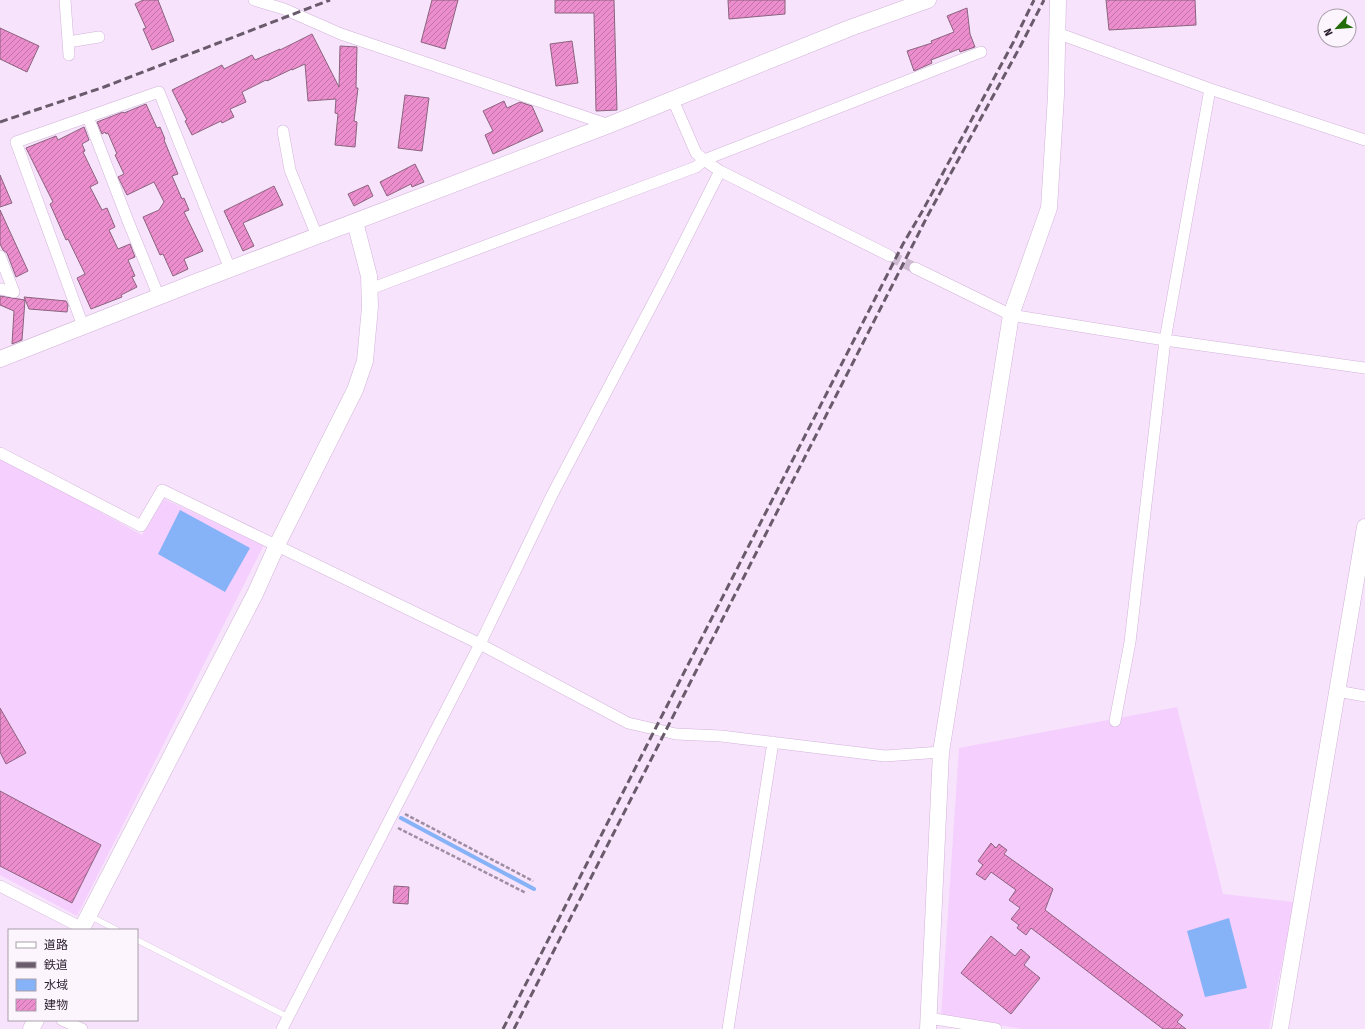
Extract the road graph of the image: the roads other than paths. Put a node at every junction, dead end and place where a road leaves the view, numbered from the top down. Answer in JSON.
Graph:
{"nodes":[{"id":1,"x":65,"y":0,"type":"edge"},
{"id":2,"x":254,"y":0,"type":"edge"},
{"id":3,"x":928,"y":0,"type":"edge"},
{"id":4,"x":1058,"y":0,"type":"edge"},
{"id":5,"x":284,"y":4,"type":"edge"},
{"id":6,"x":1057,"y":33,"type":"junction"},
{"id":7,"x":99,"y":37,"type":"dead end"},
{"id":8,"x":68,"y":42,"type":"junction"},
{"id":9,"x":981,"y":52,"type":"dead end"},
{"id":10,"x":69,"y":55,"type":"dead end"},
{"id":11,"x":1210,"y":89,"type":"junction"},
{"id":12,"x":673,"y":100,"type":"junction"},
{"id":13,"x":88,"y":117,"type":"junction"},
{"id":14,"x":609,"y":125,"type":"junction"},
{"id":15,"x":283,"y":131,"type":"dead end"},
{"id":16,"x":1365,"y":140,"type":"edge"},
{"id":17,"x":704,"y":160,"type":"junction"},
{"id":18,"x":720,"y":171,"type":"junction"},
{"id":19,"x":355,"y":222,"type":"junction"},
{"id":20,"x":317,"y":236,"type":"junction"},
{"id":21,"x":0,"y":256,"type":"edge"},
{"id":22,"x":890,"y":256,"type":"tunnel mouth"},
{"id":23,"x":915,"y":268,"type":"tunnel mouth"},
{"id":24,"x":230,"y":269,"type":"junction"},
{"id":25,"x":0,"y":289,"type":"edge"},
{"id":26,"x":370,"y":289,"type":"junction"},
{"id":27,"x":159,"y":298,"type":"junction"},
{"id":28,"x":1011,"y":315,"type":"junction"},
{"id":29,"x":83,"y":326,"type":"junction"},
{"id":30,"x":1166,"y":340,"type":"junction"},
{"id":31,"x":0,"y":359,"type":"edge"},
{"id":32,"x":1365,"y":368,"type":"edge"},
{"id":33,"x":0,"y":453,"type":"edge"},
{"id":34,"x":1365,"y":527,"type":"edge"},
{"id":35,"x":277,"y":545,"type":"junction"},
{"id":36,"x":480,"y":644,"type":"junction"},
{"id":37,"x":1337,"y":691,"type":"junction"},
{"id":38,"x":1365,"y":696,"type":"edge"},
{"id":39,"x":1115,"y":721,"type":"dead end"},
{"id":40,"x":773,"y":742,"type":"junction"},
{"id":41,"x":941,"y":752,"type":"junction"},
{"id":42,"x":0,"y":886,"type":"edge"},
{"id":43,"x":84,"y":925,"type":"edge"},
{"id":44,"x":110,"y":929,"type":"edge"},
{"id":45,"x":138,"y":941,"type":"edge"},
{"id":46,"x":288,"y":1017,"type":"junction"},
{"id":47,"x":64,"y":1021,"type":"edge"},
{"id":48,"x":928,"y":1023,"type":"edge"},
{"id":49,"x":82,"y":1029,"type":"edge"},
{"id":50,"x":282,"y":1029,"type":"edge"},
{"id":51,"x":728,"y":1029,"type":"edge"},
{"id":52,"x":996,"y":1029,"type":"edge"},
{"id":53,"x":1280,"y":1029,"type":"edge"}],
"edges":[{"from":1,"to":8,"type":"street"},
{"from":2,"to":5,"type":"street"},
{"from":3,"to":12,"type":"street"},
{"from":4,"to":6,"type":"street"},
{"from":5,"to":14,"type":"street"},
{"from":6,"to":11,"type":"street"},
{"from":6,"to":28,"type":"street"},
{"from":7,"to":8,"type":"street"},
{"from":8,"to":10,"type":"street"},
{"from":9,"to":17,"type":"street"},
{"from":11,"to":16,"type":"street"},
{"from":11,"to":30,"type":"street"},
{"from":12,"to":14,"type":"street"},
{"from":12,"to":17,"type":"street"},
{"from":13,"to":24,"type":"street"},
{"from":13,"to":27,"type":"street"},
{"from":13,"to":29,"type":"street"},
{"from":14,"to":19,"type":"street"},
{"from":15,"to":20,"type":"street"},
{"from":17,"to":18,"type":"street"},
{"from":17,"to":26,"type":"street"},
{"from":18,"to":22,"type":"street"},
{"from":18,"to":36,"type":"street"},
{"from":19,"to":20,"type":"street"},
{"from":19,"to":26,"type":"street"},
{"from":20,"to":24,"type":"street"},
{"from":21,"to":25,"type":"street"},
{"from":23,"to":28,"type":"street"},
{"from":24,"to":27,"type":"street"},
{"from":26,"to":35,"type":"street"},
{"from":27,"to":29,"type":"street"},
{"from":28,"to":30,"type":"street"},
{"from":28,"to":41,"type":"street"},
{"from":29,"to":31,"type":"street"},
{"from":30,"to":32,"type":"street"},
{"from":30,"to":39,"type":"street"},
{"from":33,"to":35,"type":"street"},
{"from":34,"to":37,"type":"street"},
{"from":35,"to":36,"type":"street"},
{"from":35,"to":43,"type":"street"},
{"from":36,"to":40,"type":"street"},
{"from":36,"to":46,"type":"street"},
{"from":37,"to":38,"type":"street"},
{"from":37,"to":53,"type":"street"},
{"from":40,"to":41,"type":"street"},
{"from":40,"to":51,"type":"street"},
{"from":41,"to":48,"type":"street"},
{"from":42,"to":43,"type":"street"},
{"from":43,"to":44,"type":"lane"},
{"from":45,"to":46,"type":"lane"},
{"from":46,"to":50,"type":"street"},
{"from":47,"to":49,"type":"street"},
{"from":48,"to":52,"type":"street"}]}
